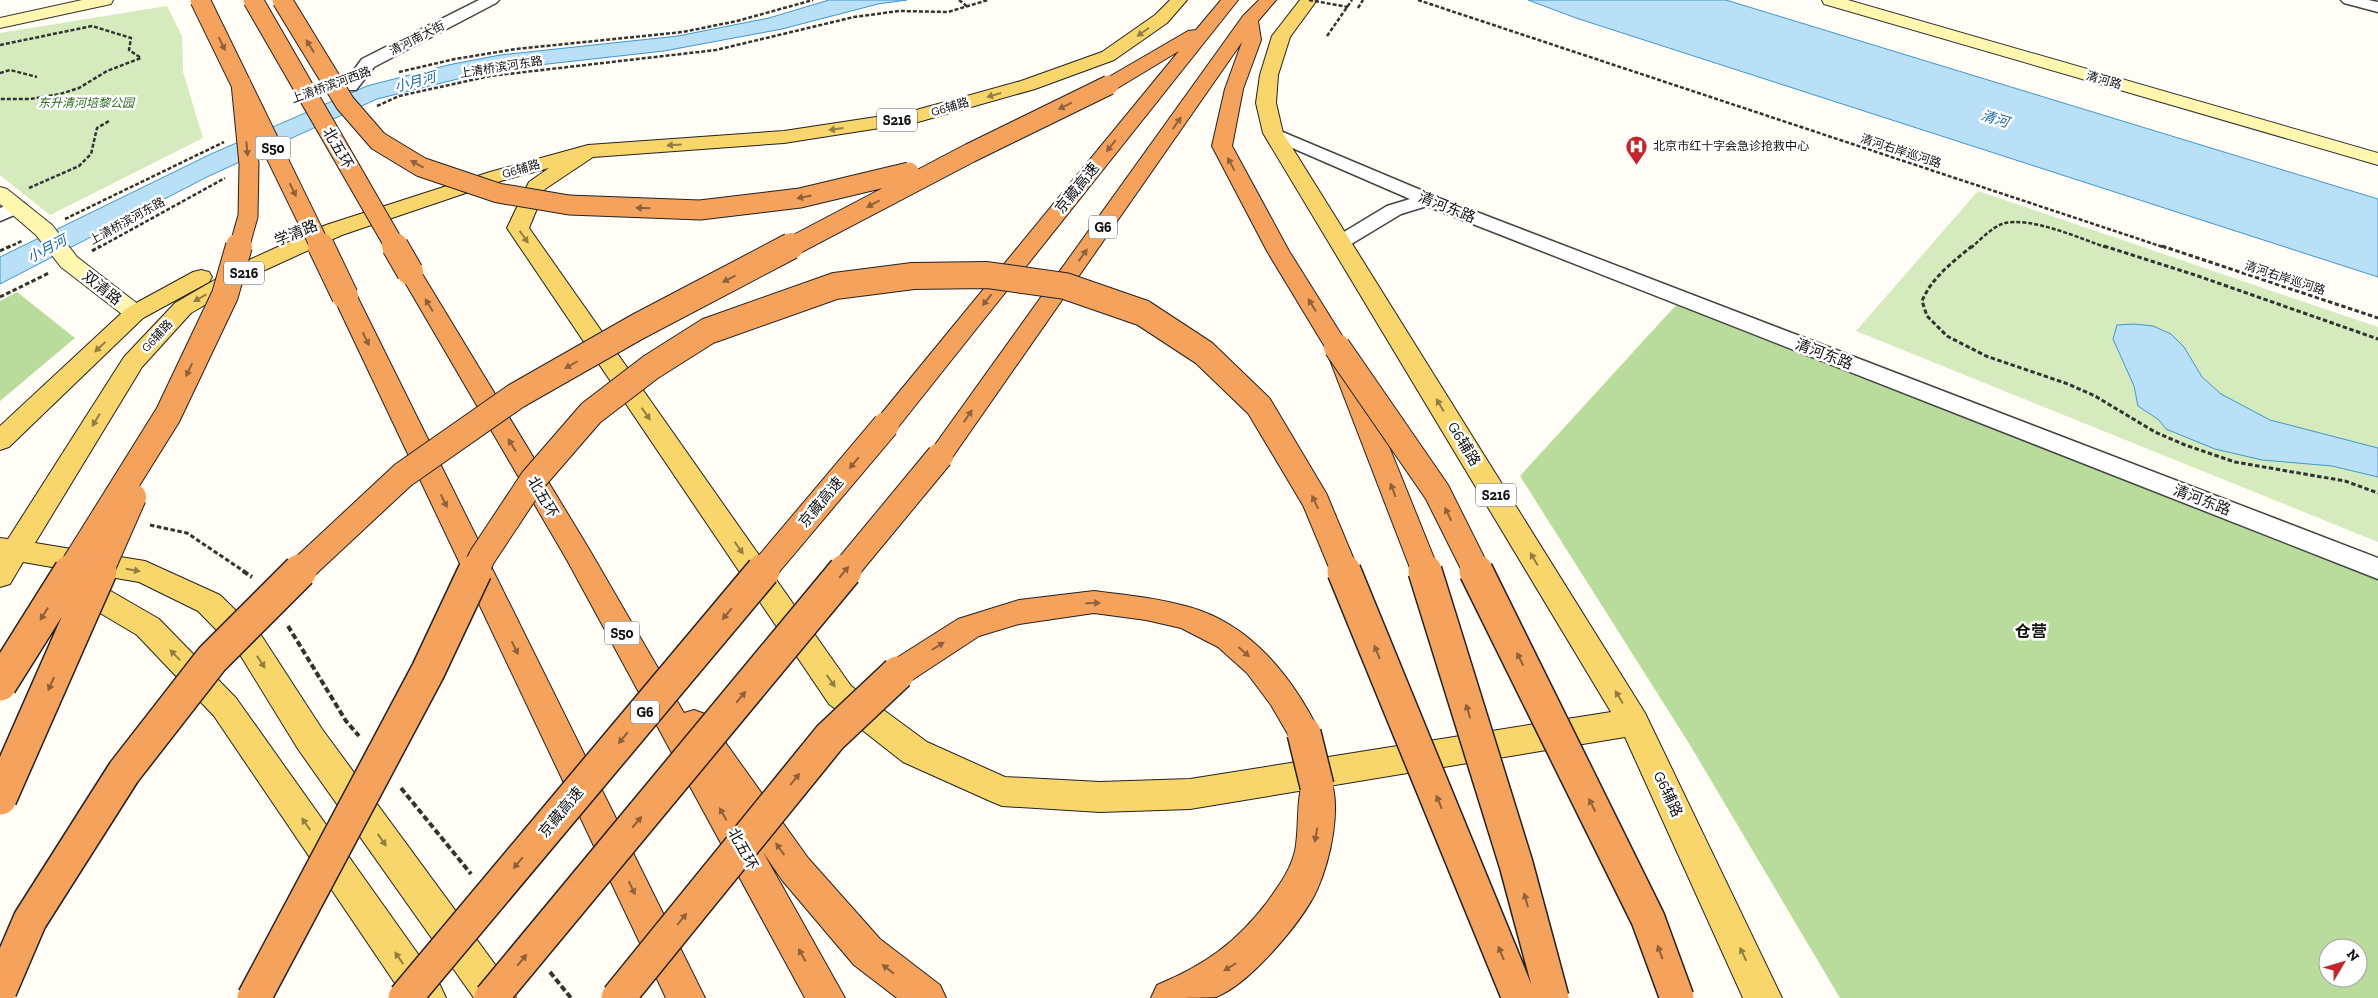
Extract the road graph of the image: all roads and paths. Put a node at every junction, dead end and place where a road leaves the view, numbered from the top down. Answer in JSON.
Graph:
{"nodes":[{"id":1,"x":103,"y":0,"type":"edge"},
{"id":2,"x":200,"y":0,"type":"edge"},
{"id":3,"x":253,"y":0,"type":"edge"},
{"id":4,"x":282,"y":0,"type":"edge"},
{"id":5,"x":490,"y":0,"type":"edge"},
{"id":6,"x":813,"y":0,"type":"edge"},
{"id":7,"x":960,"y":0,"type":"edge"},
{"id":8,"x":988,"y":0,"type":"edge"},
{"id":9,"x":1179,"y":0,"type":"edge"},
{"id":10,"x":1230,"y":0,"type":"edge"},
{"id":11,"x":1268,"y":0,"type":"edge"},
{"id":12,"x":1309,"y":0,"type":"edge"},
{"id":13,"x":1352,"y":0,"type":"edge"},
{"id":14,"x":1364,"y":0,"type":"edge"},
{"id":15,"x":1418,"y":0,"type":"edge"},
{"id":16,"x":1830,"y":0,"type":"edge"},
{"id":17,"x":2349,"y":0,"type":"edge"},
{"id":18,"x":1857,"y":3,"type":"edge"},
{"id":19,"x":968,"y":7,"type":"junction"},
{"id":20,"x":1348,"y":7,"type":"junction"},
{"id":21,"x":2378,"y":7,"type":"edge"},
{"id":22,"x":1358,"y":8,"type":"dead end"},
{"id":23,"x":0,"y":14,"type":"edge"},
{"id":24,"x":1249,"y":20,"type":"junction"},
{"id":25,"x":0,"y":22,"type":"edge"},
{"id":26,"x":1208,"y":26,"type":"junction"},
{"id":27,"x":1327,"y":36,"type":"dead end"},
{"id":28,"x":0,"y":45,"type":"edge"},
{"id":29,"x":0,"y":73,"type":"edge"},
{"id":30,"x":395,"y":73,"type":"dead end"},
{"id":31,"x":37,"y":77,"type":"dead end"},
{"id":32,"x":242,"y":83,"type":"junction"},
{"id":33,"x":350,"y":86,"type":"dead end"},
{"id":34,"x":0,"y":99,"type":"edge"},
{"id":35,"x":373,"y":107,"type":"dead end"},
{"id":36,"x":109,"y":121,"type":"dead end"},
{"id":37,"x":1273,"y":133,"type":"junction"},
{"id":38,"x":226,"y":140,"type":"dead end"},
{"id":39,"x":588,"y":151,"type":"junction"},
{"id":40,"x":970,"y":153,"type":"junction"},
{"id":41,"x":2378,"y":160,"type":"edge"},
{"id":42,"x":230,"y":175,"type":"dead end"},
{"id":43,"x":1428,"y":200,"type":"junction"},
{"id":44,"x":6,"y":203,"type":"edge"},
{"id":45,"x":45,"y":232,"type":"junction"},
{"id":46,"x":1341,"y":242,"type":"junction"},
{"id":47,"x":0,"y":251,"type":"edge"},
{"id":48,"x":69,"y":262,"type":"junction"},
{"id":49,"x":0,"y":297,"type":"edge"},
{"id":50,"x":135,"y":313,"type":"junction"},
{"id":51,"x":2378,"y":318,"type":"edge"},
{"id":52,"x":2378,"y":338,"type":"edge"},
{"id":53,"x":1337,"y":347,"type":"junction"},
{"id":54,"x":168,"y":415,"type":"junction"},
{"id":55,"x":0,"y":440,"type":"edge"},
{"id":56,"x":2378,"y":493,"type":"edge"},
{"id":57,"x":578,"y":556,"type":"junction"},
{"id":58,"x":5,"y":558,"type":"edge"},
{"id":59,"x":2378,"y":569,"type":"edge"},
{"id":60,"x":0,"y":684,"type":"edge"},
{"id":61,"x":1634,"y":722,"type":"junction"},
{"id":62,"x":0,"y":798,"type":"edge"},
{"id":63,"x":0,"y":990,"type":"edge"},
{"id":64,"x":254,"y":998,"type":"edge"},
{"id":65,"x":405,"y":998,"type":"edge"},
{"id":66,"x":427,"y":998,"type":"edge"},
{"id":67,"x":491,"y":998,"type":"edge"},
{"id":68,"x":497,"y":998,"type":"edge"},
{"id":69,"x":618,"y":998,"type":"edge"},
{"id":70,"x":686,"y":998,"type":"edge"},
{"id":71,"x":826,"y":998,"type":"edge"},
{"id":72,"x":927,"y":998,"type":"edge"},
{"id":73,"x":1170,"y":998,"type":"edge"},
{"id":74,"x":1519,"y":998,"type":"edge"},
{"id":75,"x":1552,"y":998,"type":"edge"},
{"id":76,"x":1677,"y":998,"type":"edge"},
{"id":77,"x":1763,"y":998,"type":"edge"}],
"edges":[{"from":1,"to":23,"type":"street"},
{"from":1,"to":25,"type":"street"},
{"from":2,"to":32,"type":"highway","number":"S50","one_way":true,"bridge":true},
{"from":57,"to":3,"type":"highway","name":"北五环","number":"S50","one_way":true,"bridge":true},
{"from":40,"to":4,"type":"highway","one_way":true,"bridge":true},
{"from":5,"to":33,"type":"street","name":"清河南大街"},
{"from":6,"to":30,"type":"path","name":"上清桥滨河西路"},
{"from":7,"to":19,"type":"path"},
{"from":8,"to":19,"type":"path","name":"上清桥滨河东路"},
{"from":9,"to":39,"type":"main road","name":"G6辅路","number":"S216","one_way":true},
{"from":10,"to":26,"type":"highway","name":"京藏高速","number":"G6"},
{"from":11,"to":24,"type":"highway","number":"G6"},
{"from":12,"to":20,"type":"path","bridge":true},
{"from":12,"to":37,"type":"main road","name":"G6辅路","number":"S216"},
{"from":13,"to":20,"type":"path"},
{"from":14,"to":22,"type":"path"},
{"from":15,"to":51,"type":"path","name":"清河右岸巡河路"},
{"from":16,"to":18,"type":"street","name":"清河路"},
{"from":17,"to":21,"type":"street"},
{"from":18,"to":41,"type":"street","name":"清河路"},
{"from":19,"to":35,"type":"path","name":"上清桥滨河东路"},
{"from":20,"to":27,"type":"path"},
{"from":53,"to":24,"type":"highway","one_way":true},
{"from":67,"to":24,"type":"highway","number":"G6","one_way":true,"bridge":true},
{"from":26,"to":40,"type":"highway","one_way":true,"bridge":true},
{"from":26,"to":65,"type":"highway","name":"京藏高速","number":"G6","one_way":true,"bridge":true},
{"from":28,"to":34,"type":"path"},
{"from":29,"to":31,"type":"path"},
{"from":32,"to":54,"type":"highway","one_way":true,"bridge":true},
{"from":32,"to":70,"type":"highway","number":"S50","one_way":true,"bridge":true},
{"from":36,"to":44,"type":"path"},
{"from":37,"to":43,"type":"street","name":"清河东路"},
{"from":37,"to":46,"type":"main road","name":"G6辅路","number":"S216"},
{"from":38,"to":45,"type":"path"},
{"from":39,"to":50,"type":"main road","name":"学清路"},
{"from":39,"to":58,"type":"main road","name":"G6辅路","number":"S216","one_way":true},
{"from":39,"to":61,"type":"main road","one_way":true},
{"from":40,"to":63,"type":"highway","one_way":true,"bridge":true},
{"from":42,"to":48,"type":"path","name":"上清桥滨河东路"},
{"from":43,"to":46,"type":"street"},
{"from":43,"to":59,"type":"street","name":"清河东路"},
{"from":44,"to":45,"type":"street"},
{"from":45,"to":47,"type":"path"},
{"from":45,"to":48,"type":"street","name":"双清路"},
{"from":61,"to":46,"type":"main road","name":"G6辅路","number":"S216","one_way":true},
{"from":48,"to":49,"type":"path","name":"上清桥滨河东路"},
{"from":48,"to":50,"type":"street","name":"双清路"},
{"from":50,"to":55,"type":"main road","name":"学清路","one_way":true},
{"from":52,"to":56,"type":"path"},
{"from":75,"to":53,"type":"highway","one_way":true,"bridge":true},
{"from":76,"to":53,"type":"highway","one_way":true,"bridge":true},
{"from":54,"to":60,"type":"highway","one_way":true,"bridge":true},
{"from":54,"to":62,"type":"highway","one_way":true,"bridge":true},
{"from":71,"to":57,"type":"highway","name":"北五环","number":"S50","one_way":true},
{"from":72,"to":57,"type":"highway","one_way":true},
{"from":66,"to":58,"type":"main road","one_way":true},
{"from":58,"to":68,"type":"main road","one_way":true},
{"from":77,"to":61,"type":"main road","name":"G6辅路","number":"S216","one_way":true},
{"from":74,"to":64,"type":"highway","one_way":true,"bridge":true},
{"from":69,"to":73,"type":"highway","one_way":true,"bridge":true}]}
